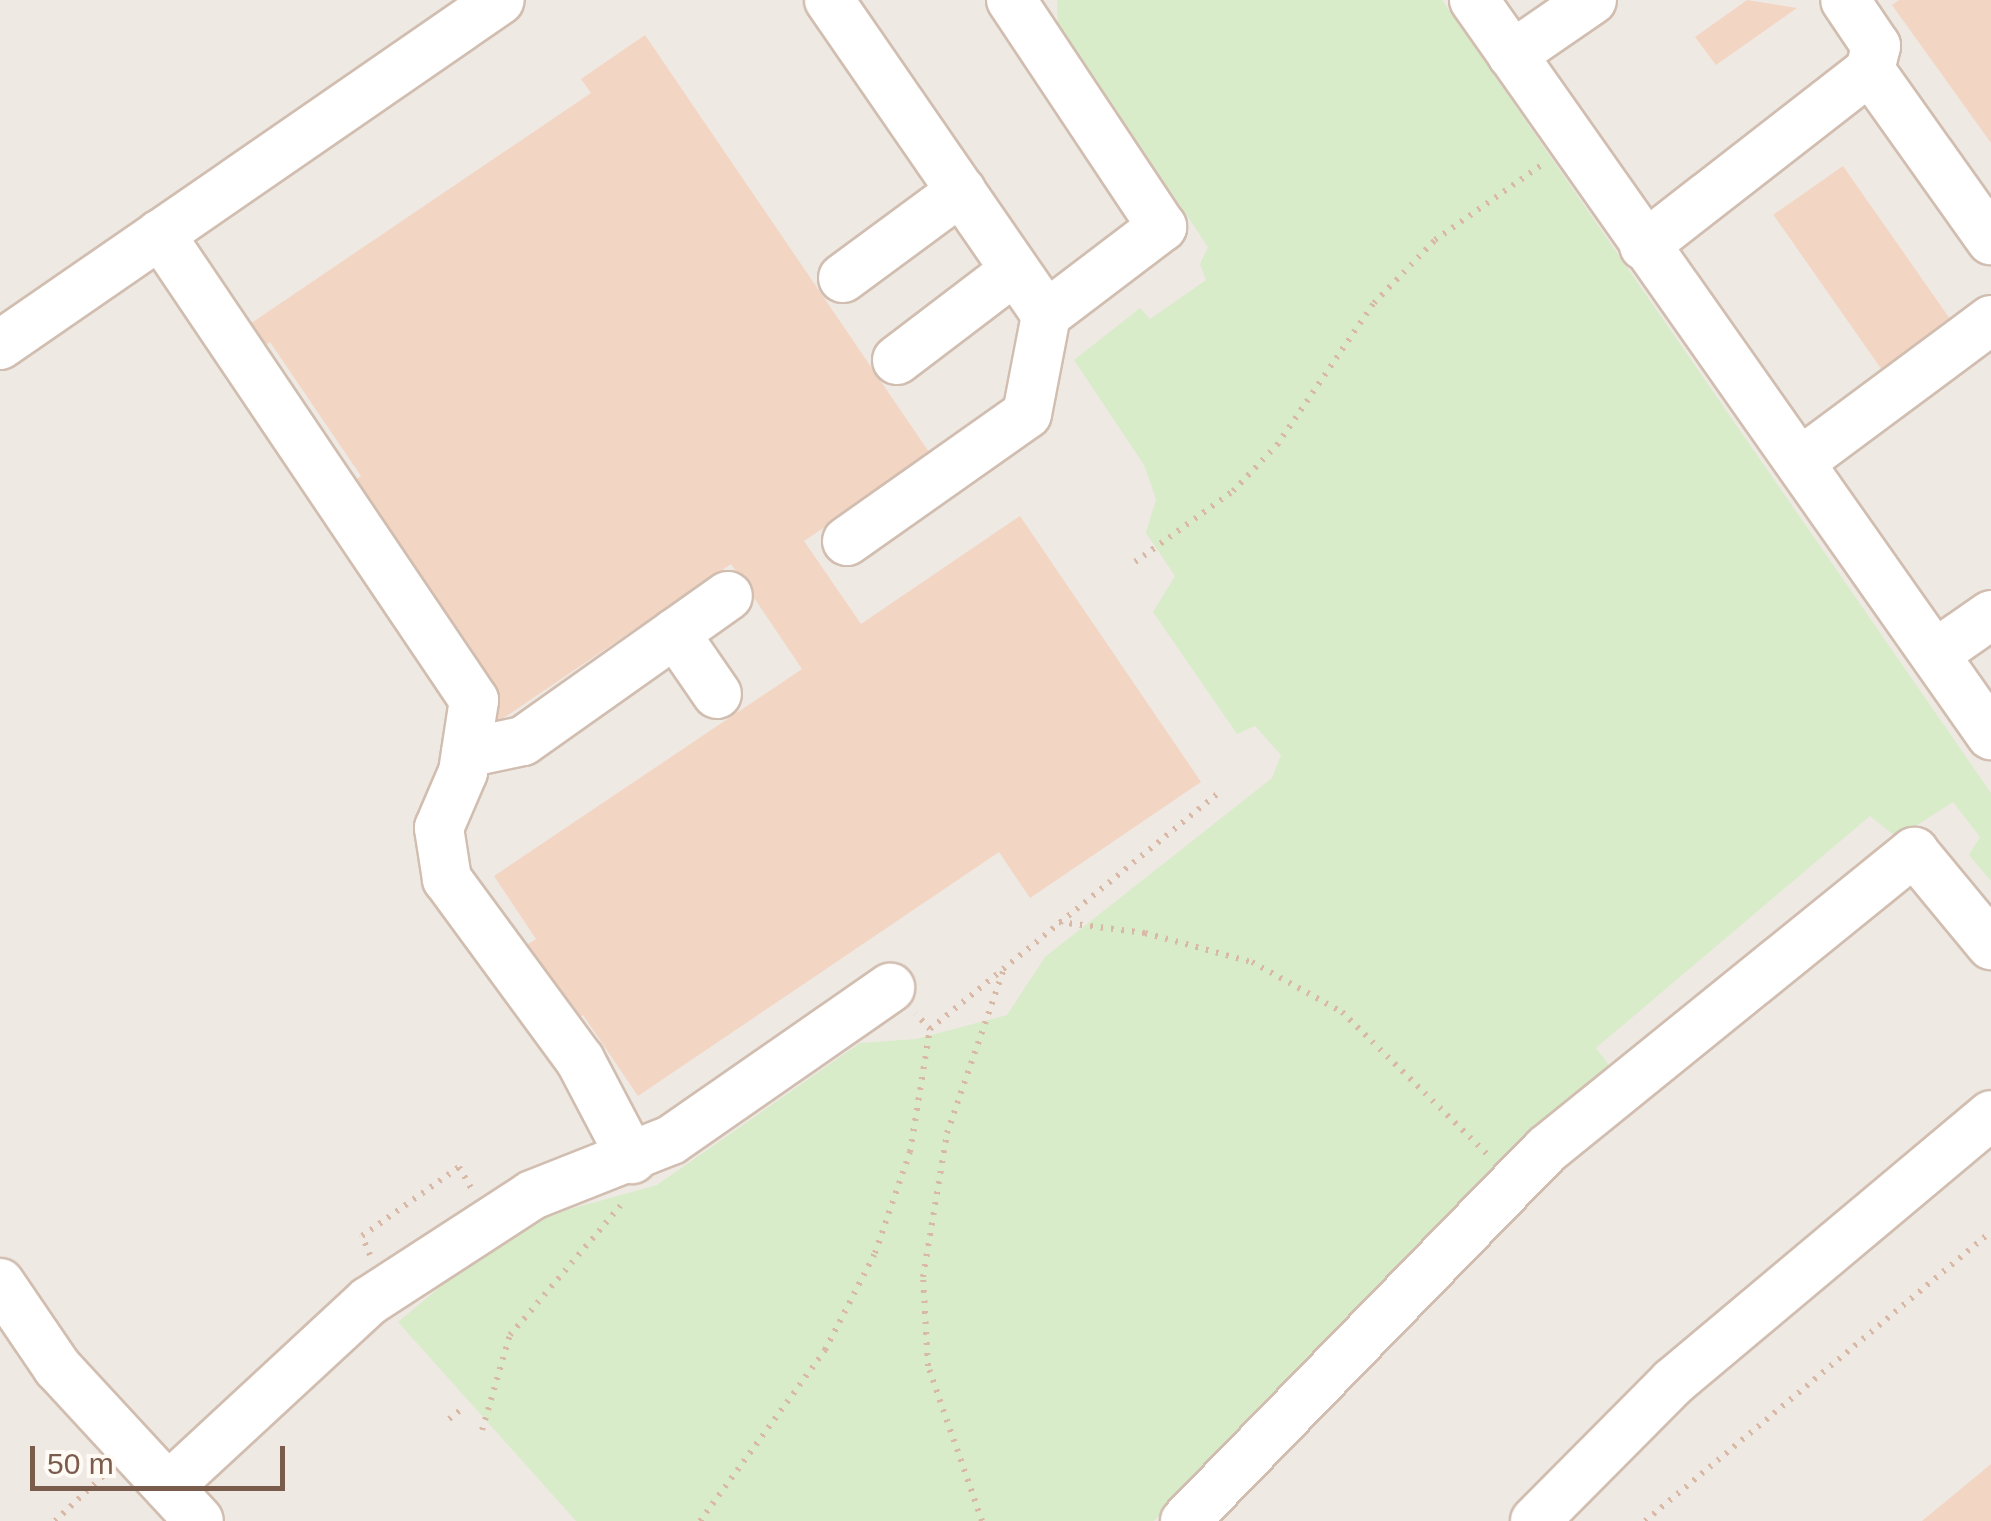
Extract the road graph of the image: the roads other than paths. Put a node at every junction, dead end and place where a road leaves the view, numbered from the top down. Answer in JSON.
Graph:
{"nodes":[{"id":1,"x":500,"y":0,"type":"edge"},
{"id":2,"x":829,"y":0,"type":"edge"},
{"id":3,"x":1011,"y":0,"type":"edge"},
{"id":4,"x":1474,"y":0,"type":"edge"},
{"id":5,"x":1592,"y":0,"type":"edge"},
{"id":6,"x":1845,"y":0,"type":"edge"},
{"id":7,"x":1512,"y":55,"type":"junction"},
{"id":8,"x":1870,"y":70,"type":"junction"},
{"id":9,"x":960,"y":191,"type":"junction"},
{"id":10,"x":160,"y":234,"type":"junction"},
{"id":11,"x":1991,"y":240,"type":"edge"},
{"id":12,"x":1644,"y":246,"type":"junction"},
{"id":13,"x":1015,"y":270,"type":"junction"},
{"id":14,"x":843,"y":278,"type":"dead end"},
{"id":15,"x":1046,"y":315,"type":"junction"},
{"id":16,"x":1991,"y":320,"type":"edge"},
{"id":17,"x":0,"y":345,"type":"edge"},
{"id":18,"x":898,"y":360,"type":"dead end"},
{"id":19,"x":1800,"y":462,"type":"junction"},
{"id":20,"x":848,"y":541,"type":"dead end"},
{"id":21,"x":728,"y":596,"type":"dead end"},
{"id":22,"x":1991,"y":615,"type":"edge"},
{"id":23,"x":675,"y":633,"type":"junction"},
{"id":24,"x":1935,"y":654,"type":"junction"},
{"id":25,"x":718,"y":694,"type":"dead end"},
{"id":26,"x":1991,"y":735,"type":"edge"},
{"id":27,"x":466,"y":753,"type":"junction"},
{"id":28,"x":1991,"y":946,"type":"edge"},
{"id":29,"x":890,"y":988,"type":"road end"},
{"id":30,"x":1991,"y":1115,"type":"edge"},
{"id":31,"x":629,"y":1178,"type":"junction"},
{"id":32,"x":0,"y":1283,"type":"edge"},
{"id":33,"x":184,"y":1504,"type":"edge"},
{"id":34,"x":1185,"y":1521,"type":"edge"},
{"id":35,"x":1535,"y":1521,"type":"edge"}],
"edges":[{"from":1,"to":10,"type":"lane"},
{"from":2,"to":9,"type":"lane"},
{"from":3,"to":15,"type":"lane"},
{"from":4,"to":7,"type":"lane"},
{"from":5,"to":7,"type":"lane"},
{"from":6,"to":8,"type":"lane"},
{"from":7,"to":12,"type":"lane"},
{"from":8,"to":11,"type":"lane"},
{"from":8,"to":12,"type":"lane"},
{"from":9,"to":13,"type":"lane"},
{"from":9,"to":14,"type":"lane"},
{"from":10,"to":17,"type":"lane"},
{"from":10,"to":27,"type":"lane"},
{"from":12,"to":19,"type":"lane"},
{"from":13,"to":15,"type":"lane"},
{"from":13,"to":18,"type":"lane"},
{"from":15,"to":20,"type":"lane"},
{"from":16,"to":19,"type":"lane"},
{"from":19,"to":24,"type":"lane"},
{"from":21,"to":23,"type":"lane"},
{"from":22,"to":24,"type":"lane"},
{"from":23,"to":25,"type":"lane"},
{"from":23,"to":27,"type":"lane"},
{"from":24,"to":26,"type":"lane"},
{"from":27,"to":31,"type":"lane"},
{"from":28,"to":34,"type":"lane"},
{"from":29,"to":31,"type":"lane"},
{"from":30,"to":35,"type":"lane"},
{"from":31,"to":33,"type":"lane"},
{"from":32,"to":33,"type":"lane"}]}
